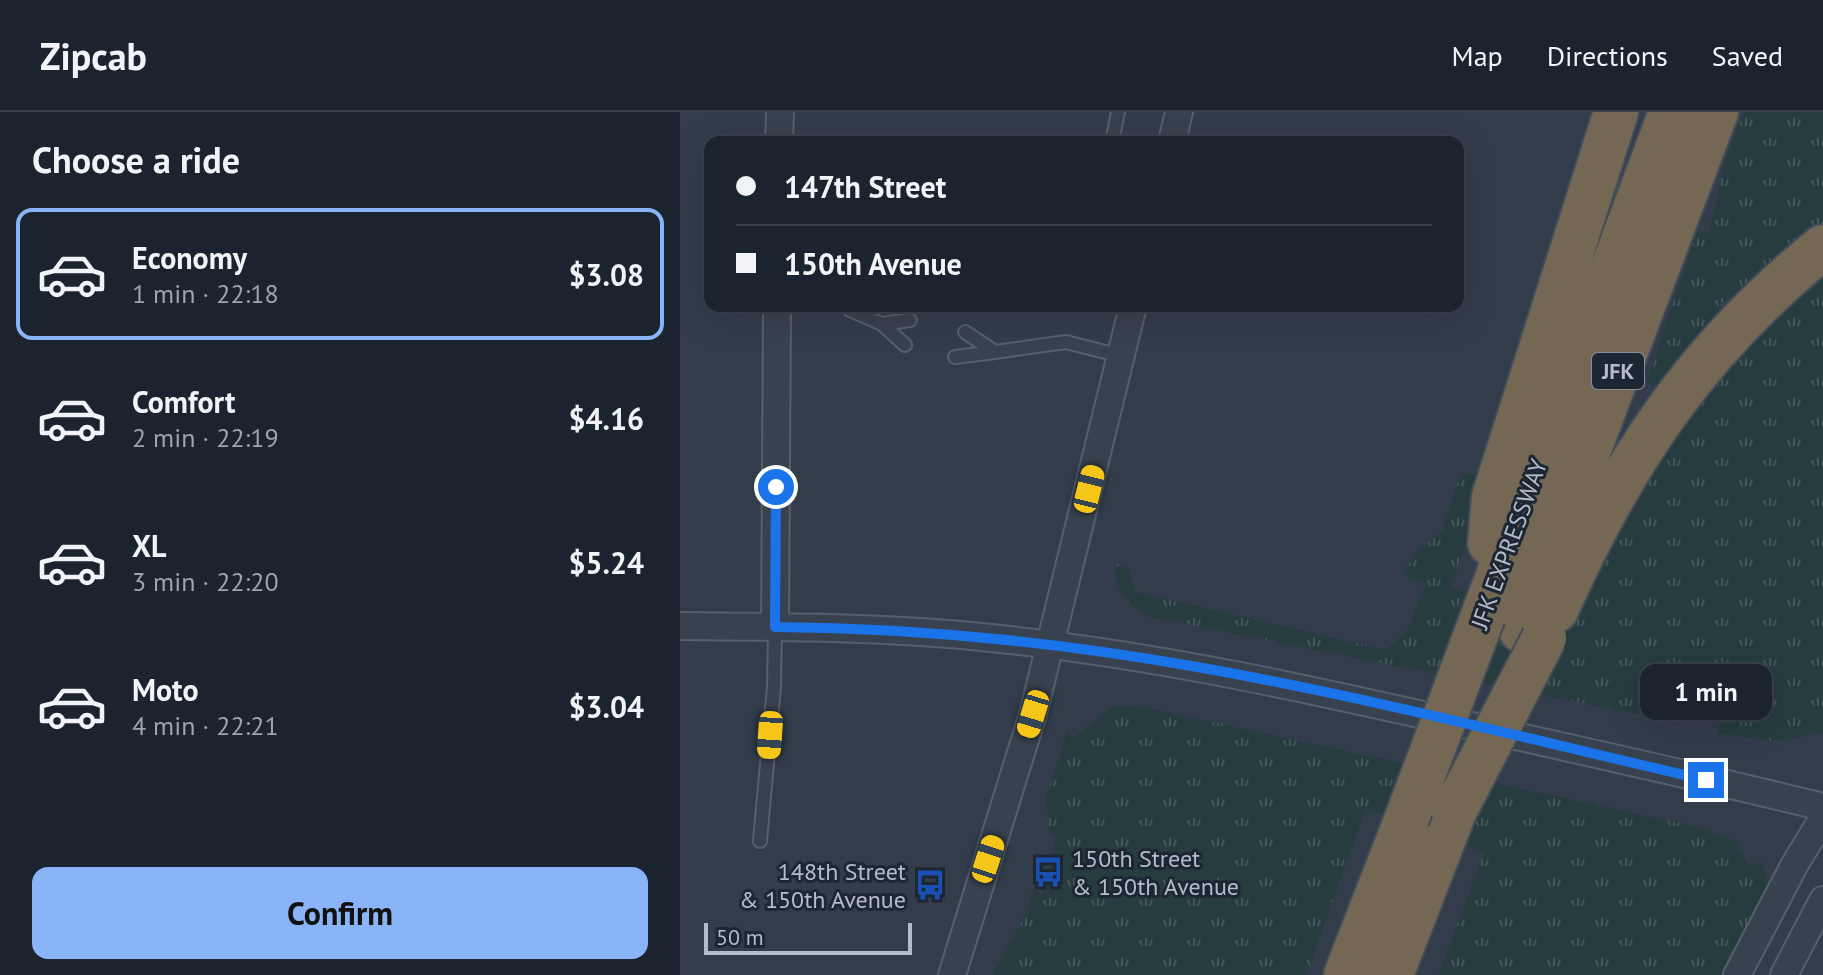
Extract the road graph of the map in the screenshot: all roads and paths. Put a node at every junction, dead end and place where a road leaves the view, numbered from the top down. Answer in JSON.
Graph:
{"nodes":[{"id":1,"x":780,"y":112,"type":"edge"},
{"id":2,"x":1118,"y":112,"type":"edge"},
{"id":3,"x":1179,"y":112,"type":"edge"},
{"id":4,"x":1616,"y":112,"type":"edge"},
{"id":5,"x":1671,"y":112,"type":"edge"},
{"id":6,"x":1716,"y":112,"type":"edge"},
{"id":7,"x":779,"y":136,"type":"edge"},
{"id":8,"x":1113,"y":136,"type":"edge"},
{"id":9,"x":1173,"y":136,"type":"edge"},
{"id":10,"x":1823,"y":247,"type":"edge"},
{"id":11,"x":777,"y":312,"type":"edge"},
{"id":12,"x":855,"y":312,"type":"edge"},
{"id":13,"x":1132,"y":312,"type":"edge"},
{"id":14,"x":910,"y":320,"type":"dead end"},
{"id":15,"x":882,"y":324,"type":"junction"},
{"id":16,"x":965,"y":332,"type":"dead end"},
{"id":17,"x":905,"y":345,"type":"dead end"},
{"id":18,"x":995,"y":352,"type":"junction"},
{"id":19,"x":1121,"y":356,"type":"junction"},
{"id":20,"x":955,"y":357,"type":"dead end"},
{"id":21,"x":680,"y":626,"type":"edge"},
{"id":22,"x":775,"y":627,"type":"junction"},
{"id":23,"x":1516,"y":628,"type":"junction"},
{"id":24,"x":1051,"y":646,"type":"junction"},
{"id":25,"x":1823,"y":807,"type":"edge"},
{"id":26,"x":1823,"y":818,"type":"edge"},
{"id":27,"x":1435,"y":821,"type":"junction"},
{"id":28,"x":760,"y":841,"type":"dead end"},
{"id":29,"x":1823,"y":900,"type":"edge"},
{"id":30,"x":952,"y":975,"type":"edge"},
{"id":31,"x":1346,"y":975,"type":"edge"},
{"id":32,"x":1391,"y":975,"type":"edge"},
{"id":33,"x":1737,"y":975,"type":"edge"},
{"id":34,"x":1784,"y":975,"type":"edge"}],
"edges":[{"from":1,"to":7,"type":"street"},
{"from":2,"to":8,"type":"lane"},
{"from":3,"to":9,"type":"street"},
{"from":4,"to":23,"type":"highway"},
{"from":5,"to":23,"type":"highway","name":"JFK EXPRESSWAY","number":"JFK"},
{"from":6,"to":23,"type":"highway","name":"JFK EXPRESSWAY","number":"JFK"},
{"from":10,"to":23,"type":"highway"},
{"from":11,"to":22,"type":"street"},
{"from":12,"to":15,"type":"lane"},
{"from":13,"to":19,"type":"street"},
{"from":14,"to":15,"type":"lane"},
{"from":15,"to":17,"type":"lane"},
{"from":16,"to":18,"type":"lane"},
{"from":18,"to":19,"type":"lane"},
{"from":18,"to":20,"type":"lane"},
{"from":19,"to":24,"type":"street"},
{"from":21,"to":22,"type":"street"},
{"from":22,"to":24,"type":"street"},
{"from":22,"to":28,"type":"lane"},
{"from":23,"to":27,"type":"highway","bridge":true},
{"from":23,"to":27,"type":"highway","name":"JFK EXPRESSWAY","number":"JFK","bridge":true},
{"from":24,"to":25,"type":"street"},
{"from":24,"to":30,"type":"street"},
{"from":26,"to":33,"type":"street"},
{"from":27,"to":31,"type":"highway","name":"JFK EXPRESSWAY","number":"JFK"},
{"from":27,"to":32,"type":"highway","name":"JFK EXPRESSWAY","number":"JFK"},
{"from":29,"to":34,"type":"street"}]}
